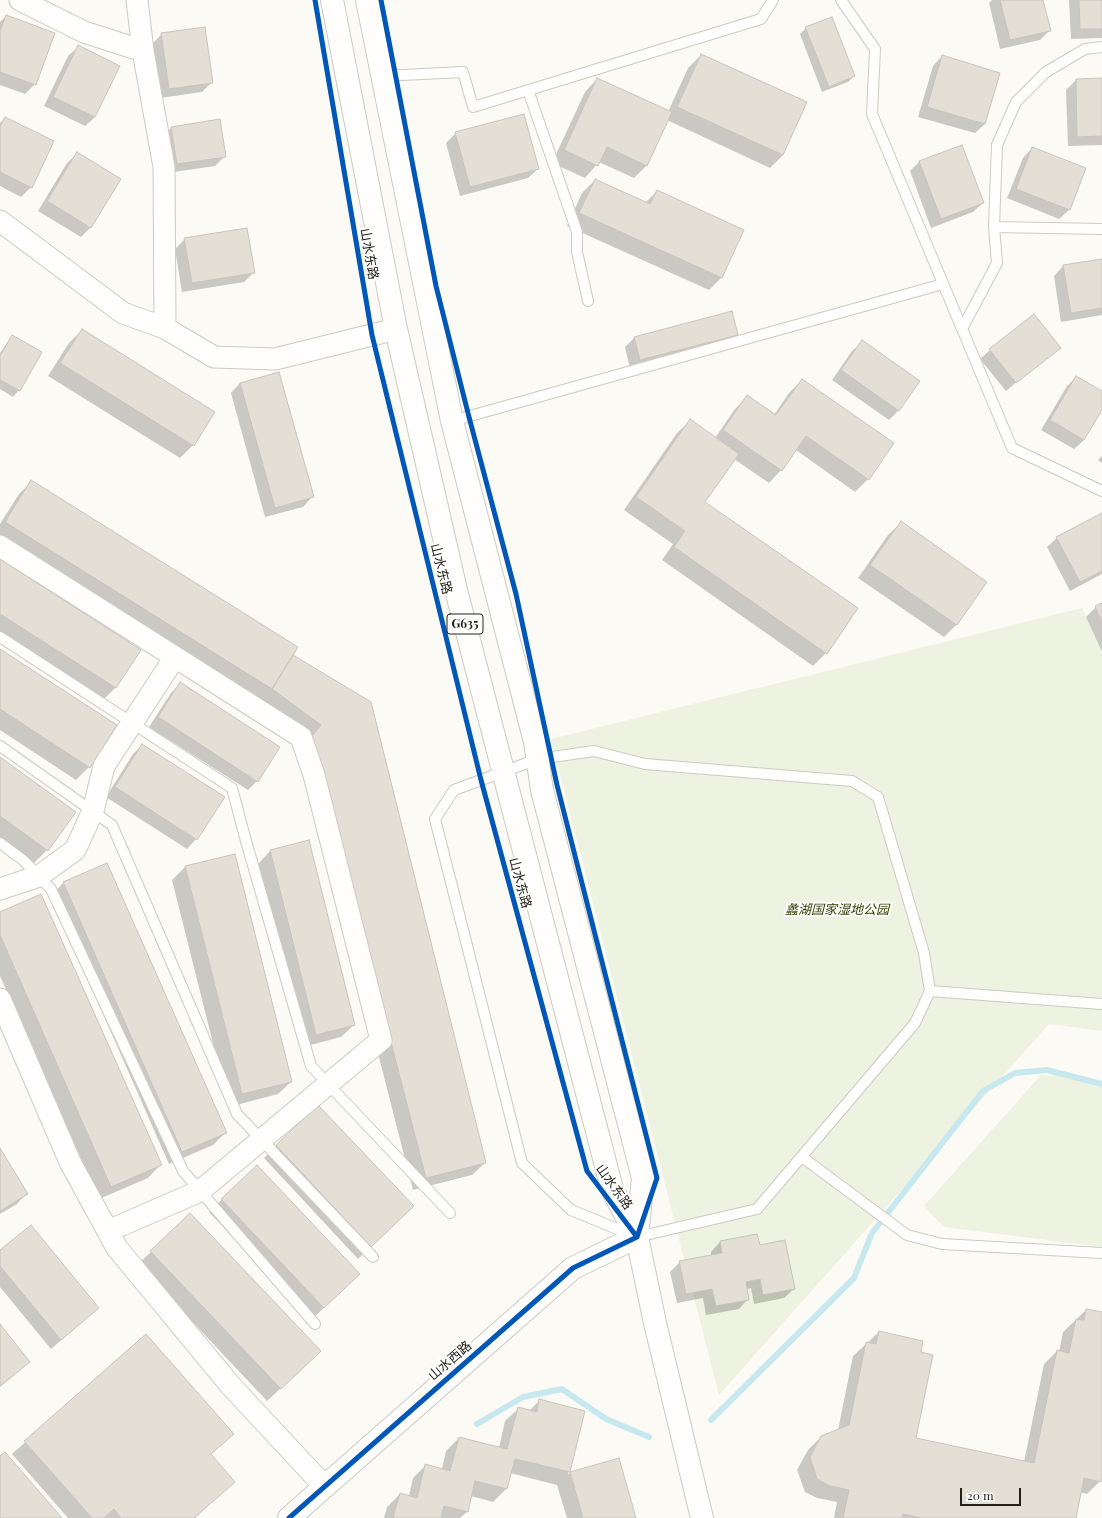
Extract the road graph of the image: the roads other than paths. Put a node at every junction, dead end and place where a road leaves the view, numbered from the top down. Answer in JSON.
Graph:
{"nodes":[{"id":1,"x":20,"y":0,"type":"edge"},
{"id":2,"x":137,"y":0,"type":"edge"},
{"id":3,"x":332,"y":0,"type":"edge"},
{"id":4,"x":367,"y":0,"type":"edge"},
{"id":5,"x":773,"y":0,"type":"edge"},
{"id":6,"x":841,"y":0,"type":"edge"},
{"id":7,"x":1102,"y":47,"type":"edge"},
{"id":8,"x":143,"y":51,"type":"junction"},
{"id":9,"x":382,"y":76,"type":"junction"},
{"id":10,"x":528,"y":90,"type":"junction"},
{"id":11,"x":0,"y":221,"type":"edge"},
{"id":12,"x":994,"y":227,"type":"junction"},
{"id":13,"x":1102,"y":229,"type":"edge"},
{"id":14,"x":943,"y":284,"type":"junction"},
{"id":15,"x":588,"y":301,"type":"dead end"},
{"id":16,"x":165,"y":328,"type":"junction"},
{"id":17,"x":396,"y":328,"type":"junction"},
{"id":18,"x":962,"y":329,"type":"junction"},
{"id":19,"x":452,"y":421,"type":"junction"},
{"id":20,"x":1102,"y":491,"type":"edge"},
{"id":21,"x":0,"y":546,"type":"edge"},
{"id":22,"x":0,"y":637,"type":"edge"},
{"id":23,"x":175,"y":657,"type":"junction"},
{"id":24,"x":132,"y":723,"type":"junction"},
{"id":25,"x":0,"y":746,"type":"edge"},
{"id":26,"x":538,"y":759,"type":"junction"},
{"id":27,"x":504,"y":770,"type":"junction"},
{"id":28,"x":93,"y":812,"type":"junction"},
{"id":29,"x":0,"y":843,"type":"edge"},
{"id":30,"x":39,"y":876,"type":"junction"},
{"id":31,"x":0,"y":889,"type":"edge"},
{"id":32,"x":930,"y":991,"type":"junction"},
{"id":33,"x":0,"y":999,"type":"edge"},
{"id":34,"x":1102,"y":1004,"type":"edge"},
{"id":35,"x":329,"y":1085,"type":"junction"},
{"id":36,"x":262,"y":1140,"type":"junction"},
{"id":37,"x":802,"y":1157,"type":"junction"},
{"id":38,"x":200,"y":1191,"type":"junction"},
{"id":39,"x":450,"y":1213,"type":"dead end"},
{"id":40,"x":108,"y":1231,"type":"junction"},
{"id":41,"x":637,"y":1237,"type":"junction"},
{"id":42,"x":1102,"y":1253,"type":"edge"},
{"id":43,"x":373,"y":1257,"type":"dead end"},
{"id":44,"x":315,"y":1324,"type":"dead end"},
{"id":45,"x":325,"y":1487,"type":"junction"},
{"id":46,"x":289,"y":1518,"type":"edge"},
{"id":47,"x":702,"y":1518,"type":"edge"}],
"edges":[{"from":1,"to":8,"type":"street"},
{"from":2,"to":8,"type":"street"},
{"from":3,"to":17,"type":"main road","name":"山水东路","number":"G635"},
{"from":4,"to":9,"type":"main road","name":"山水东路","number":"G635"},
{"from":5,"to":10,"type":"lane"},
{"from":6,"to":14,"type":"lane"},
{"from":7,"to":12,"type":"lane"},
{"from":8,"to":16,"type":"street"},
{"from":9,"to":10,"type":"lane"},
{"from":9,"to":19,"type":"main road","name":"山水东路","number":"G635"},
{"from":10,"to":15,"type":"lane"},
{"from":11,"to":16,"type":"street"},
{"from":12,"to":13,"type":"lane"},
{"from":12,"to":18,"type":"lane"},
{"from":14,"to":18,"type":"lane"},
{"from":14,"to":19,"type":"lane"},
{"from":16,"to":17,"type":"street"},
{"from":17,"to":27,"type":"main road","name":"山水东路","number":"G635"},
{"from":18,"to":20,"type":"lane"},
{"from":19,"to":26,"type":"main road","name":"山水东路","number":"G635"},
{"from":21,"to":23,"type":"street"},
{"from":22,"to":24,"type":"lane"},
{"from":23,"to":24,"type":"street"},
{"from":23,"to":35,"type":"street"},
{"from":24,"to":28,"type":"street"},
{"from":24,"to":35,"type":"lane"},
{"from":25,"to":28,"type":"lane"},
{"from":26,"to":27,"type":"lane"},
{"from":26,"to":32,"type":"lane"},
{"from":26,"to":41,"type":"main road","name":"山水东路","number":"G635"},
{"from":27,"to":41,"type":"main road","name":"山水东路","number":"G635"},
{"from":27,"to":41,"type":"lane"},
{"from":28,"to":30,"type":"street"},
{"from":28,"to":36,"type":"lane"},
{"from":29,"to":30,"type":"lane"},
{"from":30,"to":31,"type":"street"},
{"from":30,"to":38,"type":"lane"},
{"from":32,"to":34,"type":"lane"},
{"from":32,"to":37,"type":"lane"},
{"from":33,"to":40,"type":"street"},
{"from":35,"to":36,"type":"street"},
{"from":35,"to":39,"type":"lane"},
{"from":36,"to":38,"type":"street"},
{"from":36,"to":43,"type":"lane"},
{"from":37,"to":41,"type":"lane"},
{"from":37,"to":42,"type":"lane"},
{"from":38,"to":40,"type":"street"},
{"from":38,"to":44,"type":"lane"},
{"from":40,"to":45,"type":"street"},
{"from":41,"to":45,"type":"main road","name":"山水西路"},
{"from":41,"to":47,"type":"main road","name":"山水东路"},
{"from":45,"to":46,"type":"main road","name":"山水西路"}]}
